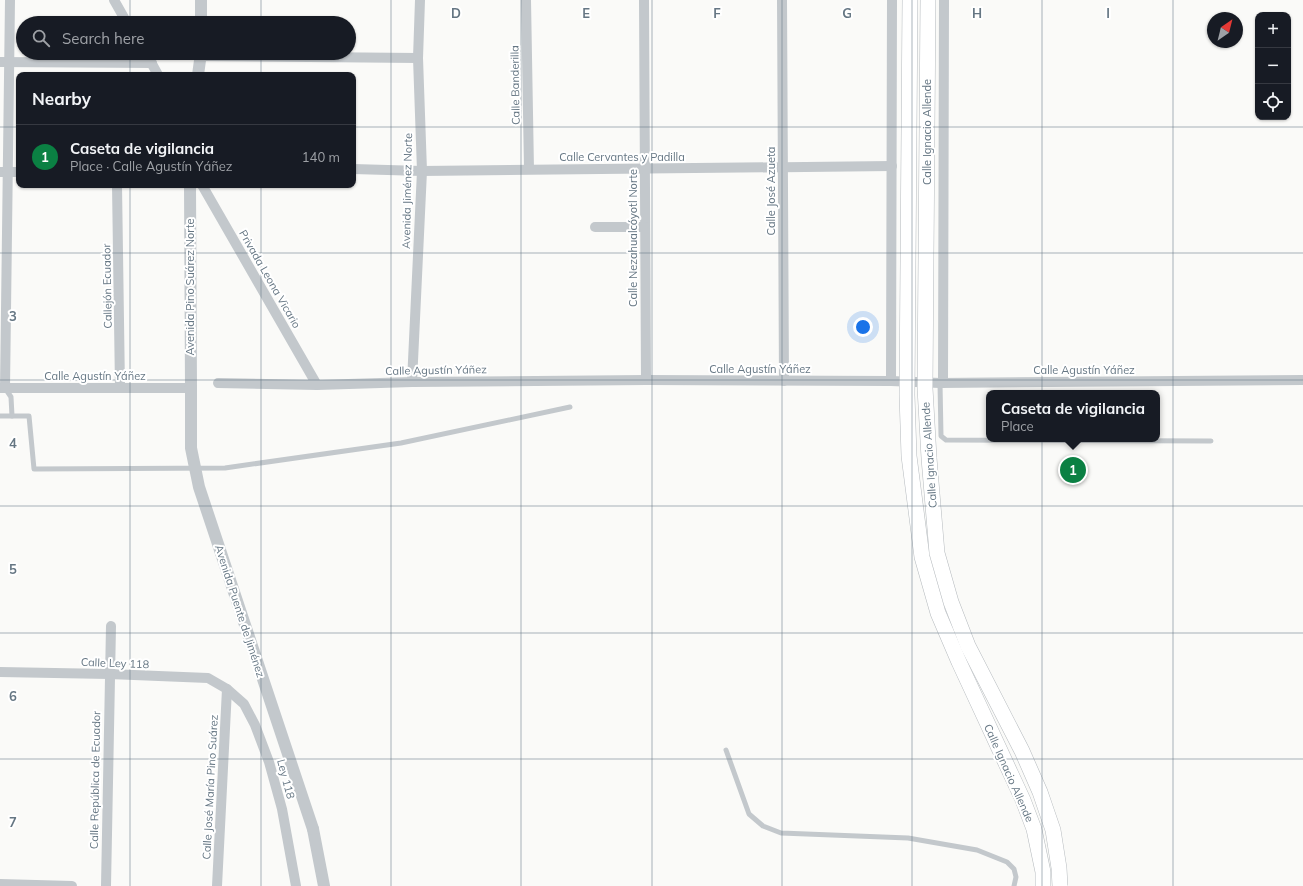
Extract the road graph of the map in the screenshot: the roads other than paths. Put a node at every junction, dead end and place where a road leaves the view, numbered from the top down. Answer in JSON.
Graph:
{"nodes":[{"id":1,"x":10,"y":0,"type":"edge"},
{"id":2,"x":114,"y":0,"type":"edge"},
{"id":3,"x":201,"y":0,"type":"edge"},
{"id":4,"x":420,"y":0,"type":"edge"},
{"id":5,"x":526,"y":0,"type":"edge"},
{"id":6,"x":644,"y":0,"type":"edge"},
{"id":7,"x":782,"y":0,"type":"edge"},
{"id":8,"x":892,"y":0,"type":"edge"},
{"id":9,"x":910,"y":0,"type":"edge"},
{"id":10,"x":928,"y":0,"type":"edge"},
{"id":11,"x":944,"y":0,"type":"edge"},
{"id":12,"x":123,"y":16,"type":"edge"},
{"id":13,"x":201,"y":16,"type":"edge"},
{"id":14,"x":356,"y":57,"type":"edge"},
{"id":15,"x":418,"y":58,"type":"junction"},
{"id":16,"x":150,"y":60,"type":"edge"},
{"id":17,"x":200,"y":60,"type":"edge"},
{"id":18,"x":4,"y":62,"type":"edge"},
{"id":19,"x":152,"y":63,"type":"junction"},
{"id":20,"x":156,"y":72,"type":"edge"},
{"id":21,"x":198,"y":72,"type":"edge"},
{"id":22,"x":892,"y":166,"type":"junction"},
{"id":23,"x":783,"y":167,"type":"junction"},
{"id":24,"x":356,"y":169,"type":"edge"},
{"id":25,"x":528,"y":169,"type":"junction"},
{"id":26,"x":645,"y":169,"type":"junction"},
{"id":27,"x":422,"y":171,"type":"junction"},
{"id":28,"x":4,"y":172,"type":"edge"},
{"id":29,"x":16,"y":172,"type":"edge"},
{"id":30,"x":117,"y":188,"type":"edge"},
{"id":31,"x":190,"y":188,"type":"edge"},
{"id":32,"x":204,"y":188,"type":"edge"},
{"id":33,"x":645,"y":226,"type":"junction"},
{"id":34,"x":595,"y":227,"type":"dead end"},
{"id":35,"x":646,"y":380,"type":"junction"},
{"id":36,"x":891,"y":380,"type":"junction"},
{"id":37,"x":1303,"y":380,"type":"edge"},
{"id":38,"x":784,"y":381,"type":"junction"},
{"id":39,"x":412,"y":382,"type":"junction"},
{"id":40,"x":218,"y":383,"type":"dead end"},
{"id":41,"x":942,"y":383,"type":"junction"},
{"id":42,"x":317,"y":385,"type":"junction"},
{"id":43,"x":2,"y":388,"type":"edge"},
{"id":44,"x":120,"y":388,"type":"junction"},
{"id":45,"x":191,"y":388,"type":"junction"},
{"id":46,"x":570,"y":407,"type":"dead end"},
{"id":47,"x":0,"y":416,"type":"edge"},
{"id":48,"x":12,"y":416,"type":"junction"},
{"id":49,"x":986,"y":440,"type":"edge"},
{"id":50,"x":1160,"y":441,"type":"edge"},
{"id":51,"x":1211,"y":441,"type":"dead end"},
{"id":52,"x":111,"y":626,"type":"dead end"},
{"id":53,"x":0,"y":672,"type":"edge"},
{"id":54,"x":109,"y":674,"type":"junction"},
{"id":55,"x":227,"y":689,"type":"junction"},
{"id":56,"x":726,"y":750,"type":"dead end"},
{"id":57,"x":0,"y":884,"type":"edge"},
{"id":58,"x":72,"y":886,"type":"edge"},
{"id":59,"x":106,"y":886,"type":"edge"},
{"id":60,"x":217,"y":886,"type":"edge"},
{"id":61,"x":296,"y":886,"type":"edge"},
{"id":62,"x":324,"y":886,"type":"edge"},
{"id":63,"x":1014,"y":886,"type":"edge"},
{"id":64,"x":1043,"y":886,"type":"edge"},
{"id":65,"x":1060,"y":886,"type":"edge"}],
"edges":[{"from":1,"to":18,"type":"street"},
{"from":2,"to":12,"type":"street"},
{"from":3,"to":13,"type":"street"},
{"from":4,"to":15,"type":"street","name":"Avenida Jiménez Norte"},
{"from":5,"to":25,"type":"street","name":"Calle Banderilla"},
{"from":6,"to":26,"type":"street","name":"Calle Nezahualcóyotl Norte"},
{"from":7,"to":23,"type":"street","name":"Calle José Azueta"},
{"from":8,"to":22,"type":"street"},
{"from":9,"to":64,"type":"main road","name":"Calle Ignacio Allende","bridge":true},
{"from":10,"to":65,"type":"main road","name":"Calle Ignacio Allende","bridge":true},
{"from":11,"to":41,"type":"street","name":"Calle Ignacio Allende"},
{"from":14,"to":15,"type":"street"},
{"from":15,"to":27,"type":"street","name":"Avenida Jiménez Norte"},
{"from":16,"to":19,"type":"street"},
{"from":17,"to":21,"type":"street"},
{"from":18,"to":19,"type":"street"},
{"from":18,"to":28,"type":"street"},
{"from":19,"to":20,"type":"street"},
{"from":22,"to":23,"type":"street","name":"Calle Cervantes y Padilla"},
{"from":22,"to":36,"type":"street"},
{"from":23,"to":26,"type":"street","name":"Calle Cervantes y Padilla"},
{"from":23,"to":38,"type":"street","name":"Calle José Azueta"},
{"from":24,"to":27,"type":"street","name":"Calle Cervantes y Padilla"},
{"from":25,"to":26,"type":"street","name":"Calle Cervantes y Padilla"},
{"from":25,"to":27,"type":"street","name":"Calle Cervantes y Padilla"},
{"from":26,"to":33,"type":"street","name":"Calle Nezahualcóyotl Norte"},
{"from":27,"to":39,"type":"street","name":"Avenida Jiménez Norte"},
{"from":28,"to":29,"type":"street"},
{"from":28,"to":43,"type":"street"},
{"from":30,"to":44,"type":"street","name":"Callejón Ecuador"},
{"from":31,"to":45,"type":"street","name":"Avenida Pino Suárez Norte"},
{"from":32,"to":42,"type":"street","name":"Privada Leona Vicario"},
{"from":33,"to":34,"type":"street"},
{"from":33,"to":35,"type":"street","name":"Calle Nezahualcóyotl Norte"},
{"from":35,"to":38,"type":"street","name":"Calle Agustín Yáñez"},
{"from":35,"to":39,"type":"street","name":"Calle Agustín Yáñez"},
{"from":36,"to":38,"type":"street","name":"Calle Agustín Yáñez"},
{"from":36,"to":41,"type":"street","name":"Calle Agustín Yáñez"},
{"from":37,"to":41,"type":"street","name":"Calle Agustín Yáñez"},
{"from":39,"to":42,"type":"street","name":"Calle Agustín Yáñez"},
{"from":40,"to":42,"type":"street","name":"Calle Agustín Yáñez"},
{"from":41,"to":49,"type":"lane"},
{"from":43,"to":44,"type":"street","name":"Calle Agustín Yáñez"},
{"from":43,"to":48,"type":"lane"},
{"from":44,"to":45,"type":"street","name":"Calle Agustín Yáñez"},
{"from":45,"to":62,"type":"street","name":"Avenida Puente de Jiménez","bridge":true},
{"from":46,"to":48,"type":"lane"},
{"from":47,"to":48,"type":"lane"},
{"from":50,"to":51,"type":"lane"},
{"from":52,"to":54,"type":"street","name":"Calle República de Ecuador"},
{"from":53,"to":54,"type":"street","name":"Calle Ley 118"},
{"from":54,"to":55,"type":"street","name":"Calle Ley 118"},
{"from":54,"to":59,"type":"street","name":"Calle República de Ecuador"},
{"from":55,"to":60,"type":"street","name":"Calle José María Pino Suárez"},
{"from":55,"to":61,"type":"street","name":"Ley 118"},
{"from":56,"to":63,"type":"lane"},
{"from":57,"to":58,"type":"street"}]}
